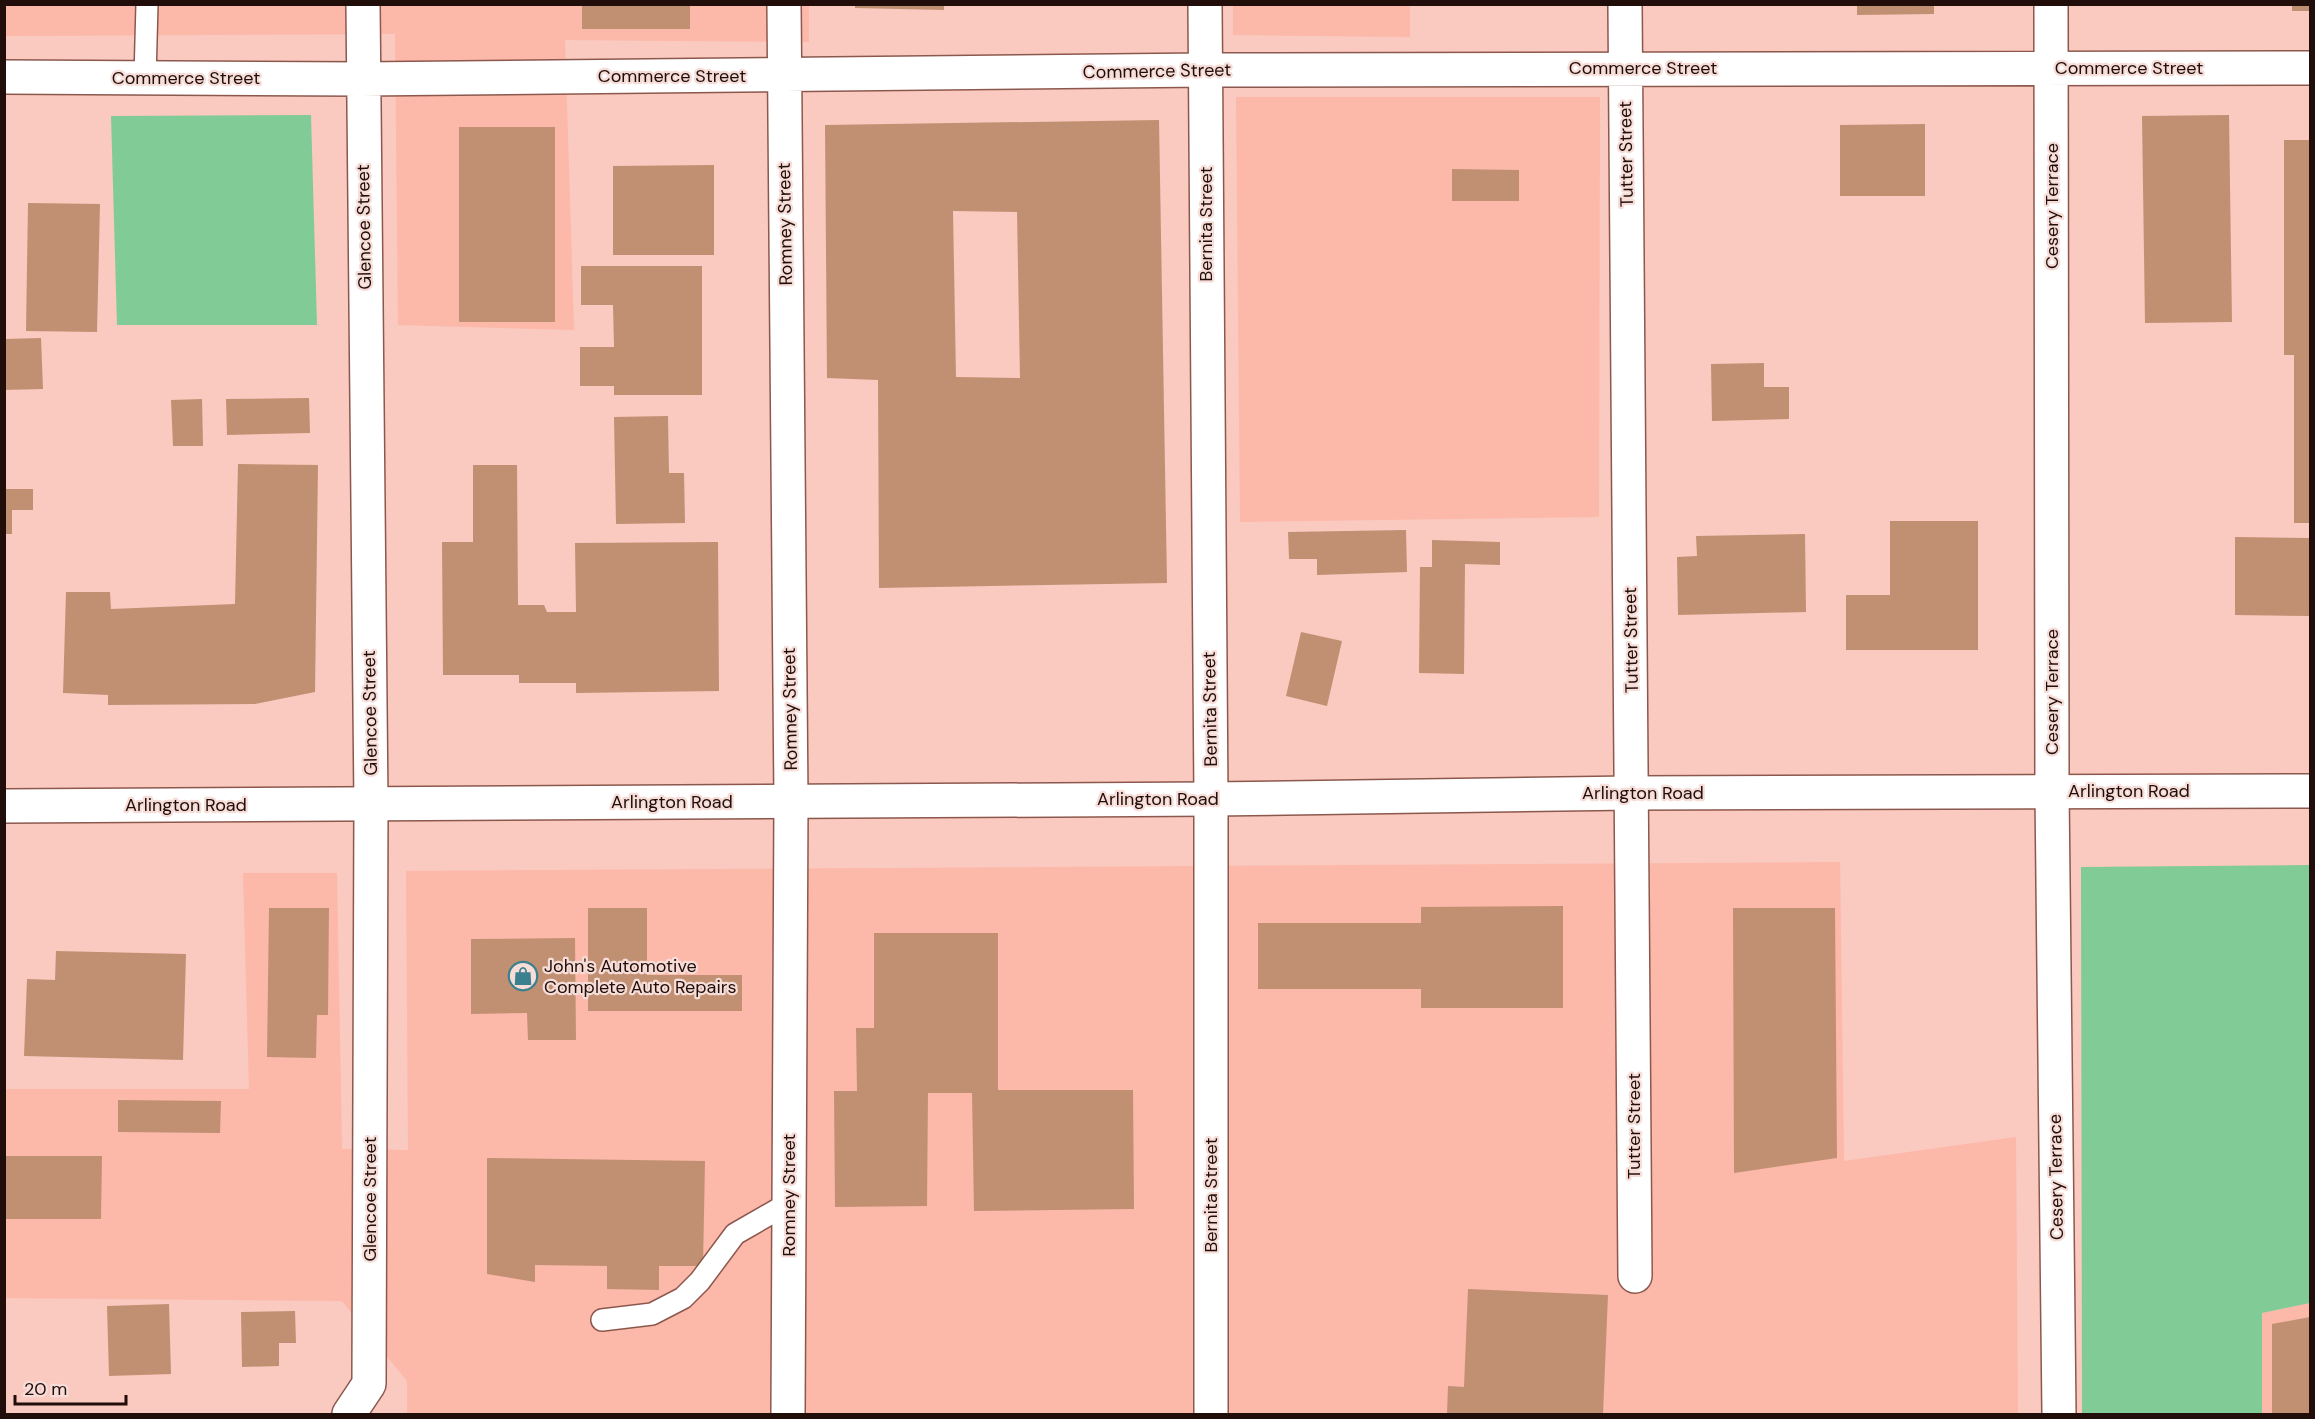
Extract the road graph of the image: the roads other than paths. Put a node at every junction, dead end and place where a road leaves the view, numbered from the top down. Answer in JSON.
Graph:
{"nodes":[{"id":1,"x":147,"y":4,"type":"edge"},
{"id":2,"x":363,"y":4,"type":"edge"},
{"id":3,"x":784,"y":4,"type":"edge"},
{"id":4,"x":1205,"y":4,"type":"edge"},
{"id":5,"x":1625,"y":4,"type":"edge"},
{"id":6,"x":2052,"y":4,"type":"edge"},
{"id":7,"x":2052,"y":67,"type":"junction"},
{"id":8,"x":2310,"y":68,"type":"edge"},
{"id":9,"x":1625,"y":69,"type":"junction"},
{"id":10,"x":1205,"y":70,"type":"junction"},
{"id":11,"x":784,"y":75,"type":"junction"},
{"id":12,"x":4,"y":77,"type":"edge"},
{"id":13,"x":145,"y":78,"type":"junction"},
{"id":14,"x":362,"y":79,"type":"junction"},
{"id":15,"x":2310,"y":791,"type":"edge"},
{"id":16,"x":2052,"y":792,"type":"junction"},
{"id":17,"x":1632,"y":793,"type":"junction"},
{"id":18,"x":1210,"y":799,"type":"junction"},
{"id":19,"x":791,"y":801,"type":"junction"},
{"id":20,"x":371,"y":804,"type":"junction"},
{"id":21,"x":4,"y":806,"type":"edge"},
{"id":22,"x":789,"y":1203,"type":"junction"},
{"id":23,"x":1635,"y":1276,"type":"dead end"},
{"id":24,"x":602,"y":1320,"type":"dead end"},
{"id":25,"x":349,"y":1414,"type":"edge"},
{"id":26,"x":788,"y":1414,"type":"edge"},
{"id":27,"x":1211,"y":1414,"type":"edge"},
{"id":28,"x":2059,"y":1414,"type":"edge"}],
"edges":[{"from":1,"to":13,"type":"lane"},
{"from":2,"to":14,"type":"street","name":"Glencoe Street"},
{"from":3,"to":11,"type":"street","name":"Romney Street"},
{"from":4,"to":10,"type":"street","name":"Bernita Street"},
{"from":5,"to":9,"type":"street","name":"Tutter Street"},
{"from":6,"to":7,"type":"street","name":"Cesery Terrace"},
{"from":7,"to":8,"type":"street","name":"Commerce Street"},
{"from":7,"to":9,"type":"street","name":"Commerce Street"},
{"from":7,"to":16,"type":"street","name":"Cesery Terrace"},
{"from":9,"to":10,"type":"street","name":"Commerce Street"},
{"from":9,"to":17,"type":"street","name":"Tutter Street"},
{"from":10,"to":11,"type":"street","name":"Commerce Street"},
{"from":10,"to":18,"type":"street","name":"Bernita Street"},
{"from":11,"to":14,"type":"street","name":"Commerce Street"},
{"from":11,"to":19,"type":"street","name":"Romney Street"},
{"from":12,"to":13,"type":"street","name":"Commerce Street"},
{"from":13,"to":14,"type":"street","name":"Commerce Street"},
{"from":14,"to":20,"type":"street","name":"Glencoe Street"},
{"from":15,"to":16,"type":"street","name":"Arlington Road"},
{"from":16,"to":17,"type":"street","name":"Arlington Road"},
{"from":16,"to":28,"type":"street","name":"Cesery Terrace"},
{"from":17,"to":18,"type":"street","name":"Arlington Road"},
{"from":17,"to":23,"type":"street","name":"Tutter Street"},
{"from":18,"to":19,"type":"street","name":"Arlington Road"},
{"from":18,"to":27,"type":"street","name":"Bernita Street"},
{"from":19,"to":20,"type":"street","name":"Arlington Road"},
{"from":19,"to":22,"type":"street","name":"Romney Street"},
{"from":20,"to":21,"type":"street","name":"Arlington Road"},
{"from":20,"to":25,"type":"street","name":"Glencoe Street"},
{"from":22,"to":24,"type":"lane"},
{"from":22,"to":26,"type":"street","name":"Romney Street"}]}
